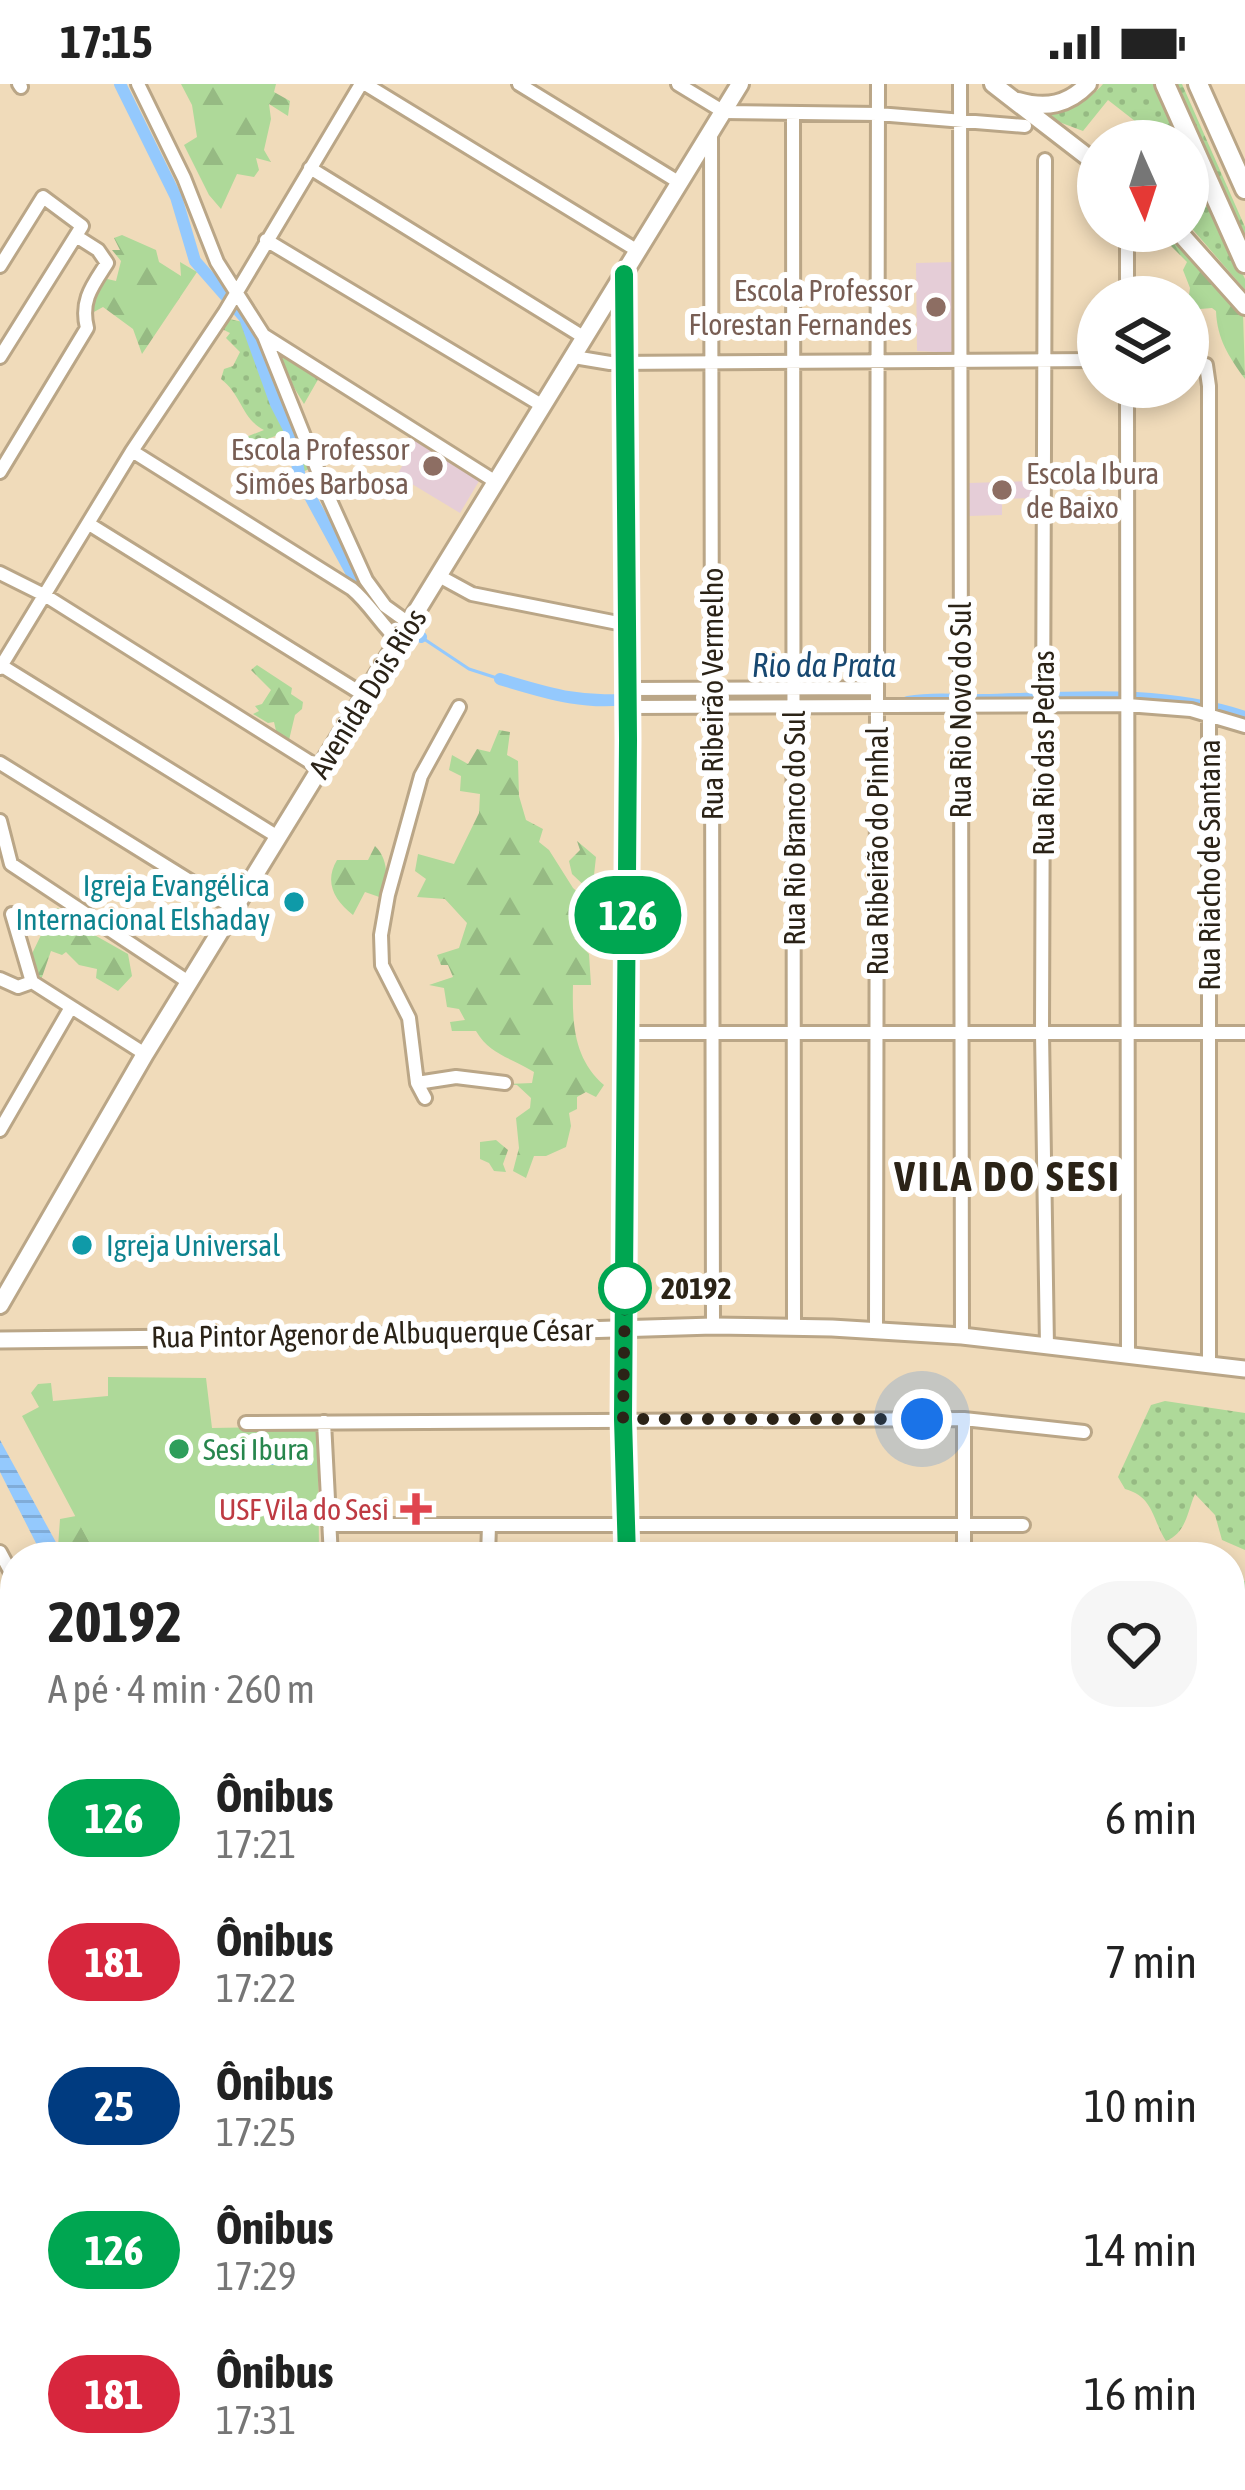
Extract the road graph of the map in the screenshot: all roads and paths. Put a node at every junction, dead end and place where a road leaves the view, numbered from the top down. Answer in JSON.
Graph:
{"nodes":[{"id":1,"x":138,"y":84,"type":"edge"},
{"id":2,"x":363,"y":84,"type":"edge"},
{"id":3,"x":519,"y":84,"type":"edge"},
{"id":4,"x":678,"y":84,"type":"edge"},
{"id":5,"x":740,"y":84,"type":"edge"},
{"id":6,"x":878,"y":84,"type":"edge"},
{"id":7,"x":961,"y":84,"type":"edge"},
{"id":8,"x":993,"y":84,"type":"edge"},
{"id":9,"x":1088,"y":84,"type":"edge"},
{"id":10,"x":1165,"y":84,"type":"edge"},
{"id":11,"x":1198,"y":84,"type":"edge"},
{"id":12,"x":1011,"y":99,"type":"junction"},
{"id":13,"x":724,"y":112,"type":"junction"},
{"id":14,"x":793,"y":113,"type":"junction"},
{"id":15,"x":878,"y":114,"type":"junction"},
{"id":16,"x":961,"y":119,"type":"junction"},
{"id":17,"x":1025,"y":126,"type":"dead end"},
{"id":18,"x":711,"y":133,"type":"junction"},
{"id":19,"x":1077,"y":149,"type":"edge"},
{"id":20,"x":1045,"y":160,"type":"dead end"},
{"id":21,"x":310,"y":168,"type":"junction"},
{"id":22,"x":680,"y":183,"type":"junction"},
{"id":23,"x":1245,"y":189,"type":"edge"},
{"id":24,"x":79,"y":231,"type":"junction"},
{"id":25,"x":266,"y":240,"type":"junction"},
{"id":26,"x":638,"y":251,"type":"junction"},
{"id":27,"x":1197,"y":252,"type":"edge"},
{"id":28,"x":1245,"y":263,"type":"edge"},
{"id":29,"x":0,"y":266,"type":"edge"},
{"id":30,"x":624,"y":274,"type":"junction"},
{"id":31,"x":231,"y":301,"type":"junction"},
{"id":32,"x":1245,"y":306,"type":"edge"},
{"id":33,"x":264,"y":336,"type":"junction"},
{"id":34,"x":585,"y":338,"type":"junction"},
{"id":35,"x":574,"y":357,"type":"junction"},
{"id":36,"x":0,"y":358,"type":"edge"},
{"id":37,"x":878,"y":359,"type":"junction"},
{"id":38,"x":793,"y":360,"type":"junction"},
{"id":39,"x":1043,"y":360,"type":"junction"},
{"id":40,"x":1077,"y":360,"type":"edge"},
{"id":41,"x":712,"y":361,"type":"junction"},
{"id":42,"x":961,"y":361,"type":"junction"},
{"id":43,"x":628,"y":363,"type":"junction"},
{"id":44,"x":543,"y":406,"type":"junction"},
{"id":45,"x":1127,"y":408,"type":"edge"},
{"id":46,"x":1209,"y":408,"type":"edge"},
{"id":47,"x":132,"y":451,"type":"junction"},
{"id":48,"x":0,"y":472,"type":"edge"},
{"id":49,"x":496,"y":482,"type":"junction"},
{"id":50,"x":88,"y":524,"type":"junction"},
{"id":51,"x":0,"y":573,"type":"edge"},
{"id":52,"x":439,"y":576,"type":"junction"},
{"id":53,"x":46,"y":596,"type":"junction"},
{"id":54,"x":410,"y":624,"type":"junction"},
{"id":55,"x":628,"y":625,"type":"junction"},
{"id":56,"x":399,"y":641,"type":"junction"},
{"id":57,"x":1,"y":667,"type":"edge"},
{"id":58,"x":364,"y":695,"type":"junction"},
{"id":59,"x":713,"y":696,"type":"junction"},
{"id":60,"x":793,"y":697,"type":"junction"},
{"id":61,"x":876,"y":697,"type":"junction"},
{"id":62,"x":628,"y":698,"type":"junction"},
{"id":63,"x":960,"y":698,"type":"junction"},
{"id":64,"x":1044,"y":699,"type":"junction"},
{"id":65,"x":1127,"y":700,"type":"junction"},
{"id":66,"x":458,"y":706,"type":"dead end"},
{"id":67,"x":1208,"y":710,"type":"junction"},
{"id":68,"x":1245,"y":726,"type":"edge"},
{"id":69,"x":0,"y":763,"type":"edge"},
{"id":70,"x":321,"y":769,"type":"junction"},
{"id":71,"x":0,"y":821,"type":"edge"},
{"id":72,"x":278,"y":837,"type":"junction"},
{"id":73,"x":235,"y":909,"type":"junction"},
{"id":74,"x":12,"y":914,"type":"dead end"},
{"id":75,"x":0,"y":980,"type":"edge"},
{"id":76,"x":32,"y":982,"type":"junction"},
{"id":77,"x":190,"y":983,"type":"junction"},
{"id":78,"x":70,"y":1009,"type":"junction"},
{"id":79,"x":628,"y":1033,"type":"junction"},
{"id":80,"x":795,"y":1033,"type":"junction"},
{"id":81,"x":962,"y":1033,"type":"junction"},
{"id":82,"x":1042,"y":1033,"type":"junction"},
{"id":83,"x":1245,"y":1033,"type":"edge"},
{"id":84,"x":710,"y":1034,"type":"junction"},
{"id":85,"x":877,"y":1034,"type":"junction"},
{"id":86,"x":1126,"y":1034,"type":"junction"},
{"id":87,"x":1209,"y":1034,"type":"junction"},
{"id":88,"x":145,"y":1054,"type":"junction"},
{"id":89,"x":417,"y":1083,"type":"junction"},
{"id":90,"x":505,"y":1083,"type":"dead end"},
{"id":91,"x":425,"y":1098,"type":"dead end"},
{"id":92,"x":0,"y":1130,"type":"edge"},
{"id":93,"x":0,"y":1305,"type":"edge"},
{"id":94,"x":712,"y":1326,"type":"junction"},
{"id":95,"x":625,"y":1328,"type":"junction"},
{"id":96,"x":794,"y":1328,"type":"junction"},
{"id":97,"x":876,"y":1330,"type":"junction"},
{"id":98,"x":962,"y":1336,"type":"junction"},
{"id":99,"x":0,"y":1340,"type":"edge"},
{"id":100,"x":1047,"y":1346,"type":"junction"},
{"id":101,"x":1127,"y":1355,"type":"junction"},
{"id":102,"x":1209,"y":1365,"type":"junction"},
{"id":103,"x":1245,"y":1369,"type":"edge"},
{"id":104,"x":623,"y":1419,"type":"junction"},
{"id":105,"x":964,"y":1419,"type":"junction"},
{"id":106,"x":324,"y":1422,"type":"junction"},
{"id":107,"x":246,"y":1423,"type":"dead end"},
{"id":108,"x":1084,"y":1432,"type":"dead end"},
{"id":109,"x":627,"y":1522,"type":"junction"},
{"id":110,"x":963,"y":1522,"type":"junction"},
{"id":111,"x":489,"y":1525,"type":"junction"},
{"id":112,"x":1023,"y":1525,"type":"dead end"},
{"id":113,"x":328,"y":1526,"type":"junction"},
{"id":114,"x":330,"y":1542,"type":"edge"},
{"id":115,"x":488,"y":1542,"type":"edge"},
{"id":116,"x":627,"y":1542,"type":"edge"},
{"id":117,"x":964,"y":1542,"type":"edge"}],
"edges":[{"from":1,"to":31,"type":"street"},
{"from":2,"to":21,"type":"street"},
{"from":2,"to":26,"type":"street"},
{"from":3,"to":22,"type":"street"},
{"from":4,"to":13,"type":"street"},
{"from":5,"to":13,"type":"main road","name":"Avenida Dois Rios"},
{"from":6,"to":15,"type":"street","name":"Rua Ribeirão do Pinhal"},
{"from":7,"to":16,"type":"street","name":"Rua Rio Novo do Sul"},
{"from":8,"to":12,"type":"main road"},
{"from":9,"to":12,"type":"main road"},
{"from":10,"to":28,"type":"highway"},
{"from":11,"to":23,"type":"highway"},
{"from":12,"to":19,"type":"main road"},
{"from":13,"to":14,"type":"street"},
{"from":13,"to":18,"type":"main road","name":"Avenida Dois Rios"},
{"from":14,"to":15,"type":"street"},
{"from":14,"to":38,"type":"street","name":"Rua Rio Branco do Sul"},
{"from":15,"to":16,"type":"street"},
{"from":15,"to":37,"type":"street","name":"Rua Ribeirão do Pinhal"},
{"from":16,"to":17,"type":"street"},
{"from":16,"to":42,"type":"street","name":"Rua Rio Novo do Sul"},
{"from":18,"to":22,"type":"main road","name":"Avenida Dois Rios"},
{"from":18,"to":41,"type":"street","name":"Rua Ribeirão Vermelho"},
{"from":20,"to":39,"type":"street","name":"Rua Rio das Pedras"},
{"from":21,"to":25,"type":"street"},
{"from":21,"to":34,"type":"street"},
{"from":22,"to":26,"type":"main road","name":"Avenida Dois Rios"},
{"from":24,"to":29,"type":"street"},
{"from":24,"to":36,"type":"street"},
{"from":24,"to":48,"type":"street"},
{"from":25,"to":31,"type":"street"},
{"from":25,"to":44,"type":"street"},
{"from":26,"to":30,"type":"main road","name":"Avenida Dois Rios"},
{"from":27,"to":32,"type":"main road"},
{"from":30,"to":34,"type":"main road","name":"Avenida Dois Rios"},
{"from":30,"to":43,"type":"street"},
{"from":31,"to":33,"type":"street"},
{"from":31,"to":47,"type":"street"},
{"from":33,"to":49,"type":"street"},
{"from":33,"to":54,"type":"street"},
{"from":34,"to":35,"type":"main road","name":"Avenida Dois Rios"},
{"from":35,"to":43,"type":"street"},
{"from":35,"to":44,"type":"main road","name":"Avenida Dois Rios"},
{"from":37,"to":38,"type":"street"},
{"from":37,"to":42,"type":"street"},
{"from":37,"to":61,"type":"street","name":"Rua Ribeirão do Pinhal"},
{"from":38,"to":41,"type":"street"},
{"from":38,"to":60,"type":"street","name":"Rua Rio Branco do Sul"},
{"from":39,"to":40,"type":"street"},
{"from":39,"to":42,"type":"street"},
{"from":39,"to":64,"type":"street","name":"Rua Rio das Pedras"},
{"from":41,"to":43,"type":"street"},
{"from":41,"to":59,"type":"street","name":"Rua Ribeirão Vermelho"},
{"from":42,"to":63,"type":"street","name":"Rua Rio Novo do Sul"},
{"from":43,"to":55,"type":"street"},
{"from":44,"to":49,"type":"main road","name":"Avenida Dois Rios"},
{"from":45,"to":65,"type":"street"},
{"from":46,"to":67,"type":"street","name":"Rua Riacho de Santana"},
{"from":47,"to":50,"type":"street"},
{"from":47,"to":56,"type":"street"},
{"from":49,"to":52,"type":"main road","name":"Avenida Dois Rios"},
{"from":50,"to":53,"type":"street"},
{"from":50,"to":58,"type":"street"},
{"from":51,"to":53,"type":"street"},
{"from":52,"to":54,"type":"main road","name":"Avenida Dois Rios"},
{"from":52,"to":55,"type":"street"},
{"from":53,"to":57,"type":"street"},
{"from":53,"to":70,"type":"street"},
{"from":54,"to":56,"type":"main road","name":"Avenida Dois Rios"},
{"from":55,"to":62,"type":"street"},
{"from":56,"to":58,"type":"main road","name":"Avenida Dois Rios"},
{"from":57,"to":72,"type":"street"},
{"from":58,"to":70,"type":"main road","name":"Avenida Dois Rios"},
{"from":59,"to":60,"type":"street"},
{"from":59,"to":62,"type":"street"},
{"from":59,"to":84,"type":"street","name":"Rua Ribeirão Vermelho"},
{"from":60,"to":61,"type":"street"},
{"from":60,"to":80,"type":"street","name":"Rua Rio Branco do Sul"},
{"from":61,"to":63,"type":"street"},
{"from":61,"to":85,"type":"street","name":"Rua Ribeirão do Pinhal"},
{"from":62,"to":79,"type":"street"},
{"from":63,"to":64,"type":"street"},
{"from":63,"to":81,"type":"street","name":"Rua Rio Novo do Sul"},
{"from":64,"to":65,"type":"street"},
{"from":64,"to":82,"type":"street","name":"Rua Rio das Pedras"},
{"from":65,"to":67,"type":"street"},
{"from":65,"to":86,"type":"street"},
{"from":66,"to":89,"type":"street"},
{"from":67,"to":68,"type":"street"},
{"from":67,"to":87,"type":"street","name":"Rua Riacho de Santana"},
{"from":69,"to":73,"type":"street"},
{"from":70,"to":72,"type":"main road","name":"Avenida Dois Rios"},
{"from":71,"to":77,"type":"street"},
{"from":72,"to":73,"type":"main road","name":"Avenida Dois Rios"},
{"from":73,"to":77,"type":"main road","name":"Avenida Dois Rios"},
{"from":74,"to":76,"type":"street"},
{"from":75,"to":76,"type":"street"},
{"from":76,"to":78,"type":"street"},
{"from":77,"to":88,"type":"main road","name":"Avenida Dois Rios"},
{"from":78,"to":88,"type":"street"},
{"from":78,"to":92,"type":"street"},
{"from":79,"to":84,"type":"street"},
{"from":79,"to":95,"type":"street"},
{"from":80,"to":84,"type":"street"},
{"from":80,"to":85,"type":"street"},
{"from":80,"to":96,"type":"street","name":"Rua Rio Branco do Sul"},
{"from":81,"to":82,"type":"street"},
{"from":81,"to":85,"type":"street"},
{"from":81,"to":98,"type":"street","name":"Rua Rio Novo do Sul"},
{"from":82,"to":86,"type":"street"},
{"from":82,"to":100,"type":"street","name":"Rua Rio das Pedras"},
{"from":83,"to":87,"type":"street"},
{"from":84,"to":94,"type":"street","name":"Rua Ribeirão Vermelho"},
{"from":85,"to":97,"type":"street","name":"Rua Ribeirão do Pinhal"},
{"from":86,"to":87,"type":"street"},
{"from":86,"to":101,"type":"street"},
{"from":87,"to":102,"type":"street","name":"Rua Riacho de Santana"},
{"from":88,"to":93,"type":"main road","name":"Avenida Dois Rios"},
{"from":89,"to":90,"type":"street"},
{"from":89,"to":91,"type":"street"},
{"from":94,"to":95,"type":"street","name":"Rua Pintor Agenor de Albuquerque César"},
{"from":94,"to":96,"type":"street","name":"Rua Pintor Agenor de Albuquerque César"},
{"from":95,"to":99,"type":"street","name":"Rua Pintor Agenor de Albuquerque César"},
{"from":95,"to":104,"type":"street"},
{"from":96,"to":97,"type":"street","name":"Rua Pintor Agenor de Albuquerque César"},
{"from":97,"to":98,"type":"street","name":"Rua Pintor Agenor de Albuquerque César"},
{"from":98,"to":100,"type":"street","name":"Rua Pintor Agenor de Albuquerque César"},
{"from":100,"to":101,"type":"street","name":"Rua Pintor Agenor de Albuquerque César"},
{"from":101,"to":102,"type":"street","name":"Rua Pintor Agenor de Albuquerque César"},
{"from":102,"to":103,"type":"street","name":"Rua Pintor Agenor de Albuquerque César"},
{"from":104,"to":105,"type":"street"},
{"from":104,"to":106,"type":"street"},
{"from":104,"to":109,"type":"street"},
{"from":105,"to":108,"type":"street"},
{"from":105,"to":110,"type":"street"},
{"from":106,"to":107,"type":"street"},
{"from":106,"to":113,"type":"street"},
{"from":109,"to":110,"type":"street"},
{"from":109,"to":111,"type":"street"},
{"from":109,"to":116,"type":"street"},
{"from":110,"to":112,"type":"street"},
{"from":110,"to":117,"type":"street"},
{"from":111,"to":113,"type":"street"},
{"from":111,"to":115,"type":"street"},
{"from":113,"to":114,"type":"street"}]}
